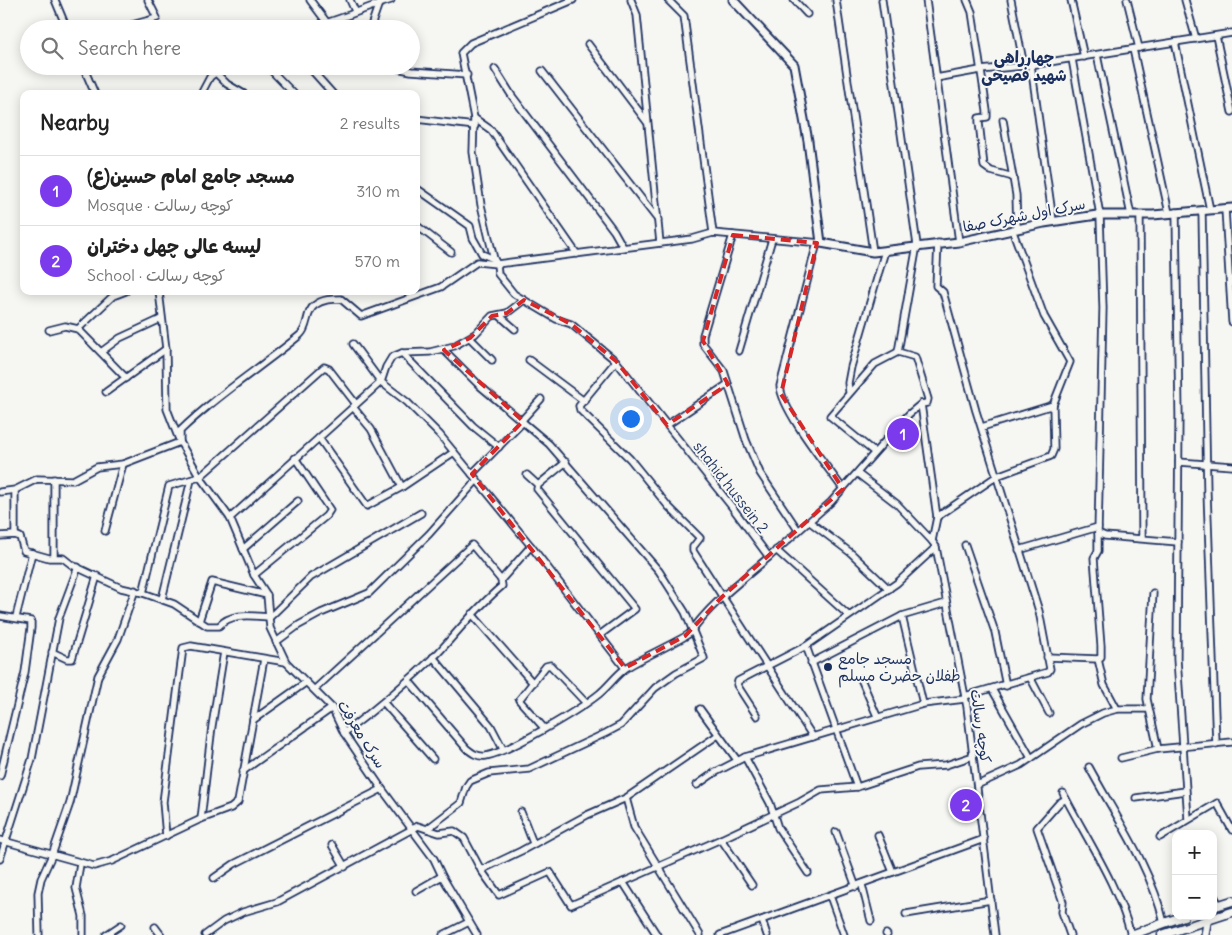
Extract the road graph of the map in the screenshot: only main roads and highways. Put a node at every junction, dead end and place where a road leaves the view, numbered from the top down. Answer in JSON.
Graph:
{"nodes":[{"id":1,"x":1232,"y":901,"type":"edge"},
{"id":2,"x":1217,"y":906,"type":"edge"},
{"id":3,"x":1232,"y":912,"type":"edge"},
{"id":4,"x":1217,"y":916,"type":"edge"},
{"id":5,"x":1173,"y":920,"type":"edge"},
{"id":6,"x":1203,"y":920,"type":"edge"},
{"id":7,"x":1131,"y":935,"type":"edge"},
{"id":8,"x":1162,"y":935,"type":"edge"}],
"edges":[{"from":1,"to":2,"type":"main road"},
{"from":3,"to":4,"type":"main road"},
{"from":5,"to":7,"type":"main road"},
{"from":6,"to":8,"type":"main road"}]}
